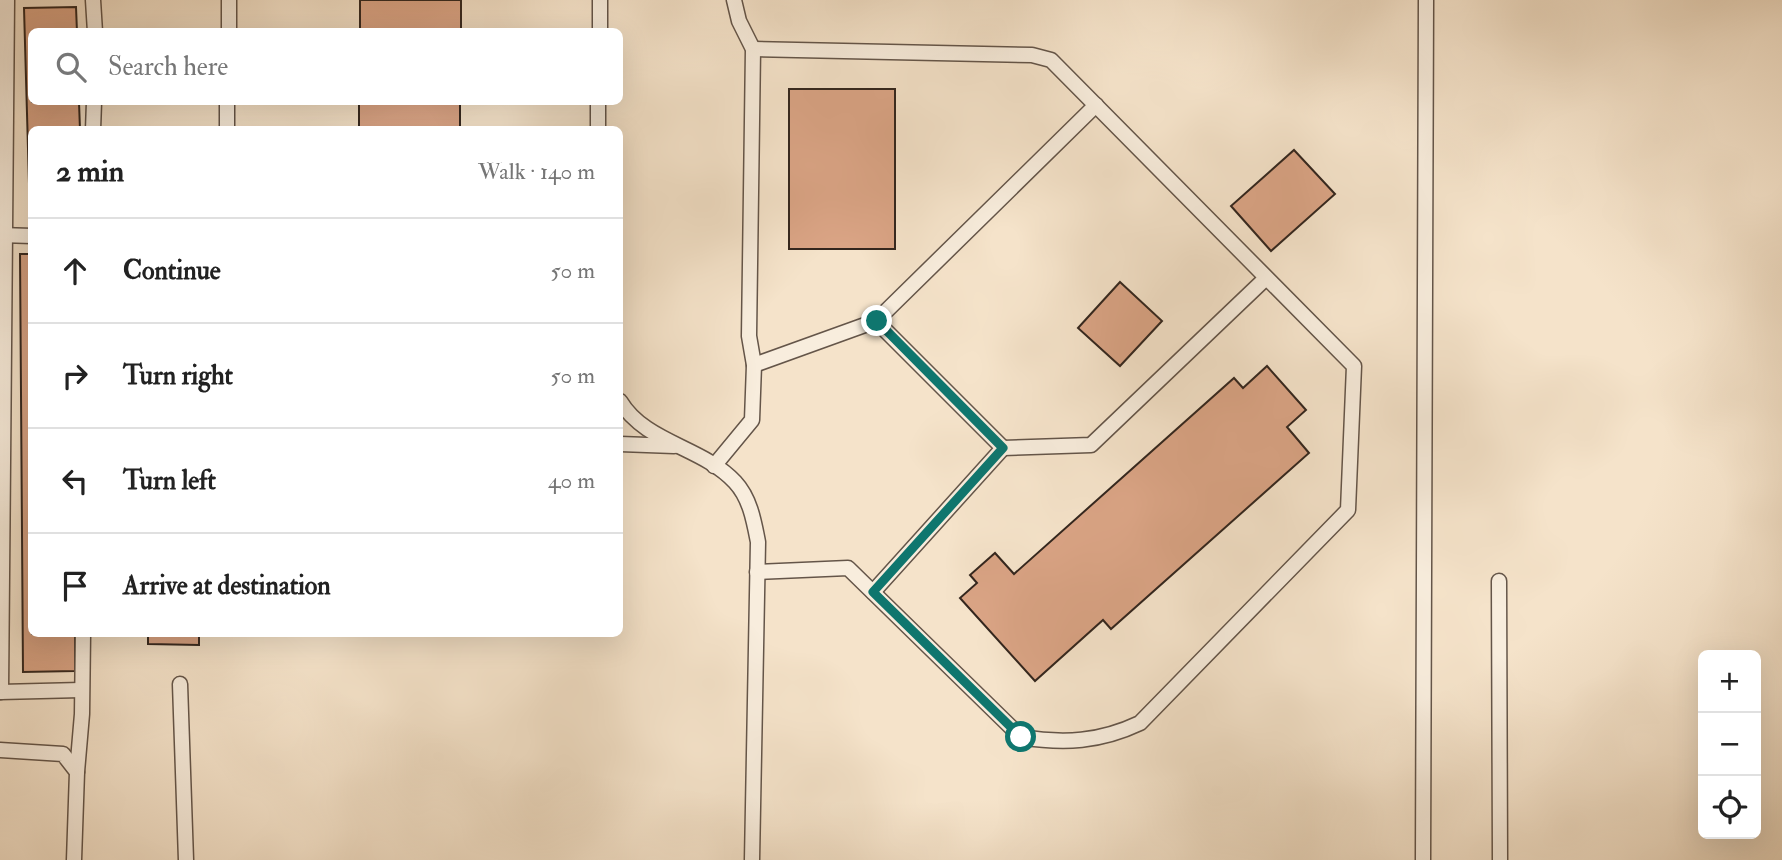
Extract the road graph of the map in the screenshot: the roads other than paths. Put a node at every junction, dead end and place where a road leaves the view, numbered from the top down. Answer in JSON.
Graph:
{"nodes":[{"id":1,"x":7,"y":0,"type":"edge"},
{"id":2,"x":93,"y":0,"type":"edge"},
{"id":3,"x":229,"y":0,"type":"edge"},
{"id":4,"x":600,"y":0,"type":"edge"},
{"id":5,"x":734,"y":0,"type":"edge"},
{"id":6,"x":1426,"y":0,"type":"edge"},
{"id":7,"x":95,"y":28,"type":"edge"},
{"id":8,"x":229,"y":28,"type":"edge"},
{"id":9,"x":600,"y":28,"type":"edge"},
{"id":10,"x":753,"y":49,"type":"junction"},
{"id":11,"x":94,"y":105,"type":"edge"},
{"id":12,"x":227,"y":105,"type":"edge"},
{"id":13,"x":598,"y":105,"type":"edge"},
{"id":14,"x":1096,"y":105,"type":"junction"},
{"id":15,"x":93,"y":126,"type":"edge"},
{"id":16,"x":227,"y":126,"type":"edge"},
{"id":17,"x":598,"y":126,"type":"edge"},
{"id":18,"x":2,"y":235,"type":"edge"},
{"id":19,"x":28,"y":236,"type":"edge"},
{"id":20,"x":1266,"y":278,"type":"junction"},
{"id":21,"x":877,"y":321,"type":"junction"},
{"id":22,"x":754,"y":365,"type":"junction"},
{"id":23,"x":623,"y":404,"type":"edge"},
{"id":24,"x":623,"y":444,"type":"edge"},
{"id":25,"x":678,"y":446,"type":"junction"},
{"id":26,"x":1003,"y":448,"type":"junction"},
{"id":27,"x":714,"y":466,"type":"junction"},
{"id":28,"x":757,"y":572,"type":"junction"},
{"id":29,"x":1499,"y":581,"type":"dead end"},
{"id":30,"x":873,"y":592,"type":"junction"},
{"id":31,"x":83,"y":637,"type":"edge"},
{"id":32,"x":180,"y":684,"type":"dead end"},
{"id":33,"x":81,"y":690,"type":"junction"},
{"id":34,"x":1,"y":692,"type":"edge"},
{"id":35,"x":0,"y":750,"type":"edge"},
{"id":36,"x":77,"y":772,"type":"junction"},
{"id":37,"x":74,"y":860,"type":"edge"},
{"id":38,"x":186,"y":860,"type":"edge"},
{"id":39,"x":752,"y":860,"type":"edge"},
{"id":40,"x":1423,"y":860,"type":"edge"},
{"id":41,"x":1500,"y":860,"type":"edge"}],
"edges":[{"from":1,"to":18,"type":"lane"},
{"from":2,"to":7,"type":"lane"},
{"from":3,"to":8,"type":"lane"},
{"from":4,"to":9,"type":"lane"},
{"from":5,"to":10,"type":"lane"},
{"from":6,"to":40,"type":"lane"},
{"from":10,"to":14,"type":"lane"},
{"from":10,"to":22,"type":"lane"},
{"from":11,"to":15,"type":"lane"},
{"from":12,"to":16,"type":"lane"},
{"from":13,"to":17,"type":"lane"},
{"from":14,"to":20,"type":"lane"},
{"from":14,"to":21,"type":"lane"},
{"from":18,"to":19,"type":"lane"},
{"from":18,"to":34,"type":"lane"},
{"from":20,"to":26,"type":"lane"},
{"from":20,"to":30,"type":"lane"},
{"from":21,"to":22,"type":"lane"},
{"from":21,"to":26,"type":"lane"},
{"from":22,"to":27,"type":"lane"},
{"from":23,"to":25,"type":"lane"},
{"from":24,"to":25,"type":"lane"},
{"from":25,"to":27,"type":"lane"},
{"from":26,"to":30,"type":"lane"},
{"from":27,"to":28,"type":"lane"},
{"from":28,"to":30,"type":"lane"},
{"from":28,"to":39,"type":"lane"},
{"from":29,"to":41,"type":"lane"},
{"from":31,"to":33,"type":"lane"},
{"from":32,"to":38,"type":"lane"},
{"from":33,"to":34,"type":"lane"},
{"from":33,"to":36,"type":"lane"},
{"from":35,"to":36,"type":"lane"},
{"from":36,"to":37,"type":"lane"}]}
